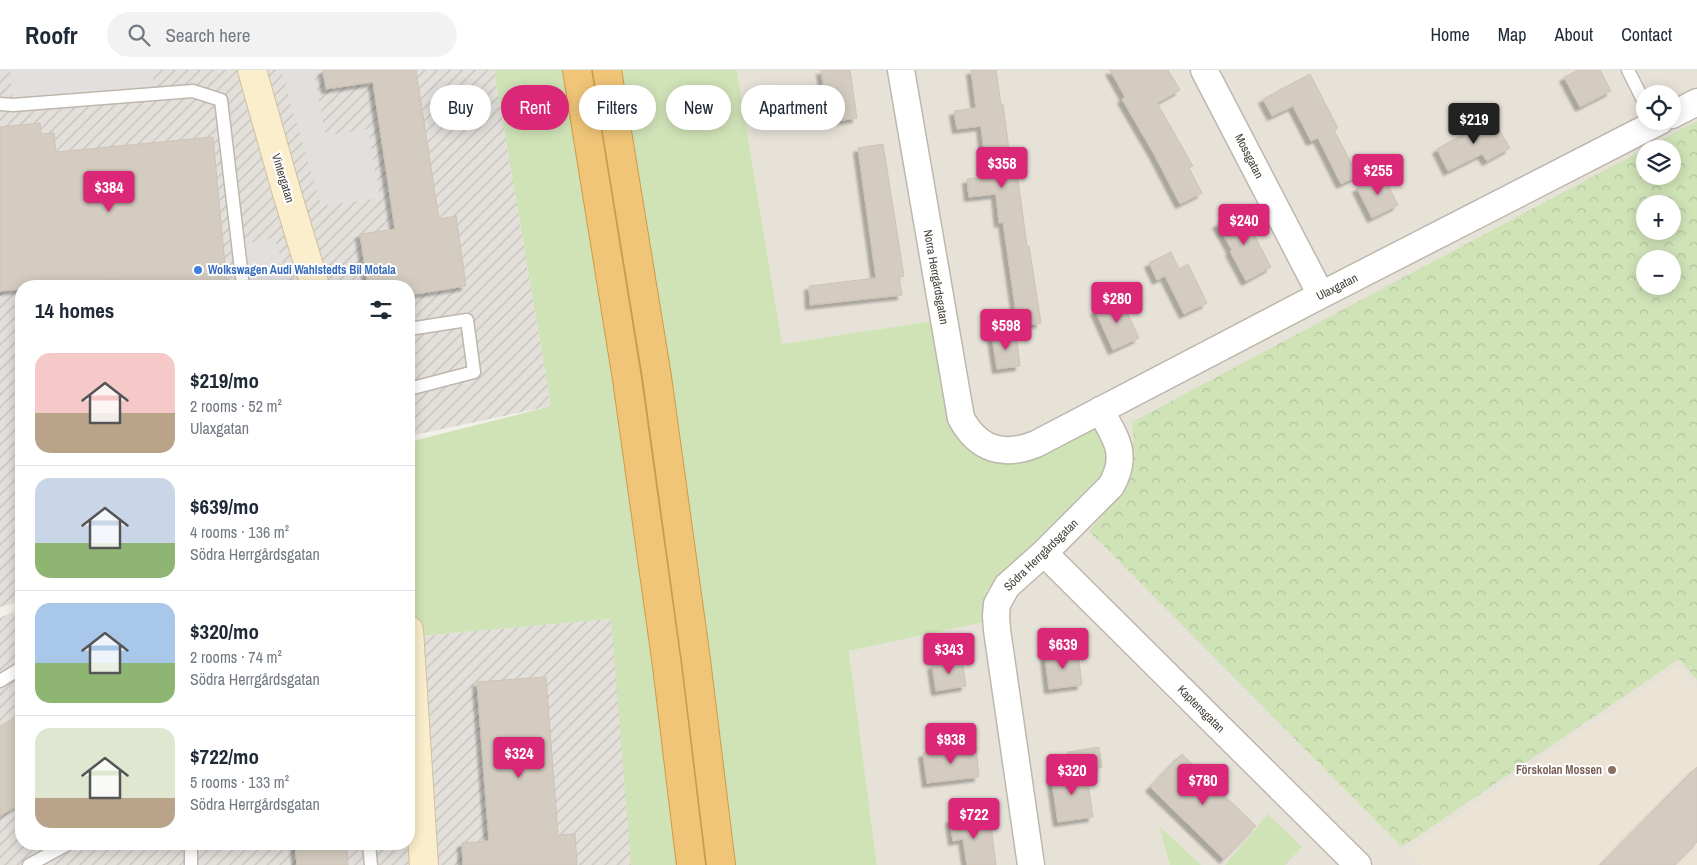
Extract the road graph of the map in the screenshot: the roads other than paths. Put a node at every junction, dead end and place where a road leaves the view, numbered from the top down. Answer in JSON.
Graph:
{"nodes":[{"id":1,"x":252,"y":70,"type":"edge"},
{"id":2,"x":577,"y":70,"type":"edge"},
{"id":3,"x":607,"y":70,"type":"edge"},
{"id":4,"x":902,"y":70,"type":"edge"},
{"id":5,"x":1204,"y":70,"type":"edge"},
{"id":6,"x":1628,"y":70,"type":"edge"},
{"id":7,"x":1637,"y":85,"type":"edge"},
{"id":8,"x":1697,"y":102,"type":"edge"},
{"id":9,"x":0,"y":104,"type":"edge"},
{"id":10,"x":1681,"y":108,"type":"edge"},
{"id":11,"x":1636,"y":128,"type":"edge"},
{"id":12,"x":242,"y":280,"type":"edge"},
{"id":13,"x":313,"y":280,"type":"edge"},
{"id":14,"x":1321,"y":296,"type":"junction"},
{"id":15,"x":415,"y":328,"type":"edge"},
{"id":16,"x":415,"y":387,"type":"edge"},
{"id":17,"x":1100,"y":410,"type":"junction"},
{"id":18,"x":1014,"y":451,"type":"joint"},
{"id":19,"x":1044,"y":553,"type":"junction"},
{"id":20,"x":15,"y":672,"type":"edge"},
{"id":21,"x":0,"y":681,"type":"edge"},
{"id":22,"x":415,"y":795,"type":"edge"},
{"id":23,"x":57,"y":850,"type":"edge"},
{"id":24,"x":191,"y":850,"type":"edge"},
{"id":25,"x":370,"y":850,"type":"edge"},
{"id":26,"x":28,"y":865,"type":"edge"},
{"id":27,"x":192,"y":865,"type":"edge"},
{"id":28,"x":371,"y":865,"type":"edge"},
{"id":29,"x":424,"y":865,"type":"edge"},
{"id":30,"x":691,"y":865,"type":"edge"},
{"id":31,"x":721,"y":865,"type":"edge"},
{"id":32,"x":1031,"y":865,"type":"edge"},
{"id":33,"x":1358,"y":865,"type":"edge"}],
"edges":[{"from":1,"to":13,"type":"street","name":"Vintergatan"},
{"from":2,"to":30,"type":"highway"},
{"from":3,"to":31,"type":"highway"},
{"from":4,"to":18,"type":"street","name":"Norra Herrgårdsgatan"},
{"from":5,"to":14,"type":"street","name":"Mossgatan"},
{"from":6,"to":7,"type":"lane"},
{"from":8,"to":10,"type":"street","name":"Ulaxgatan"},
{"from":9,"to":12,"type":"lane"},
{"from":11,"to":14,"type":"street","name":"Ulaxgatan"},
{"from":14,"to":17,"type":"street","name":"Ulaxgatan"},
{"from":15,"to":16,"type":"lane"},
{"from":17,"to":18,"type":"street","name":"Ulaxgatan"},
{"from":17,"to":19,"type":"street","name":"Södra Herrgårdsgatan"},
{"from":19,"to":32,"type":"street","name":"Södra Herrgårdsgatan"},
{"from":19,"to":33,"type":"street","name":"Kaptensgatan"},
{"from":20,"to":21,"type":"lane"},
{"from":22,"to":29,"type":"street"},
{"from":23,"to":26,"type":"lane"},
{"from":24,"to":27,"type":"lane"},
{"from":25,"to":28,"type":"lane"}]}
